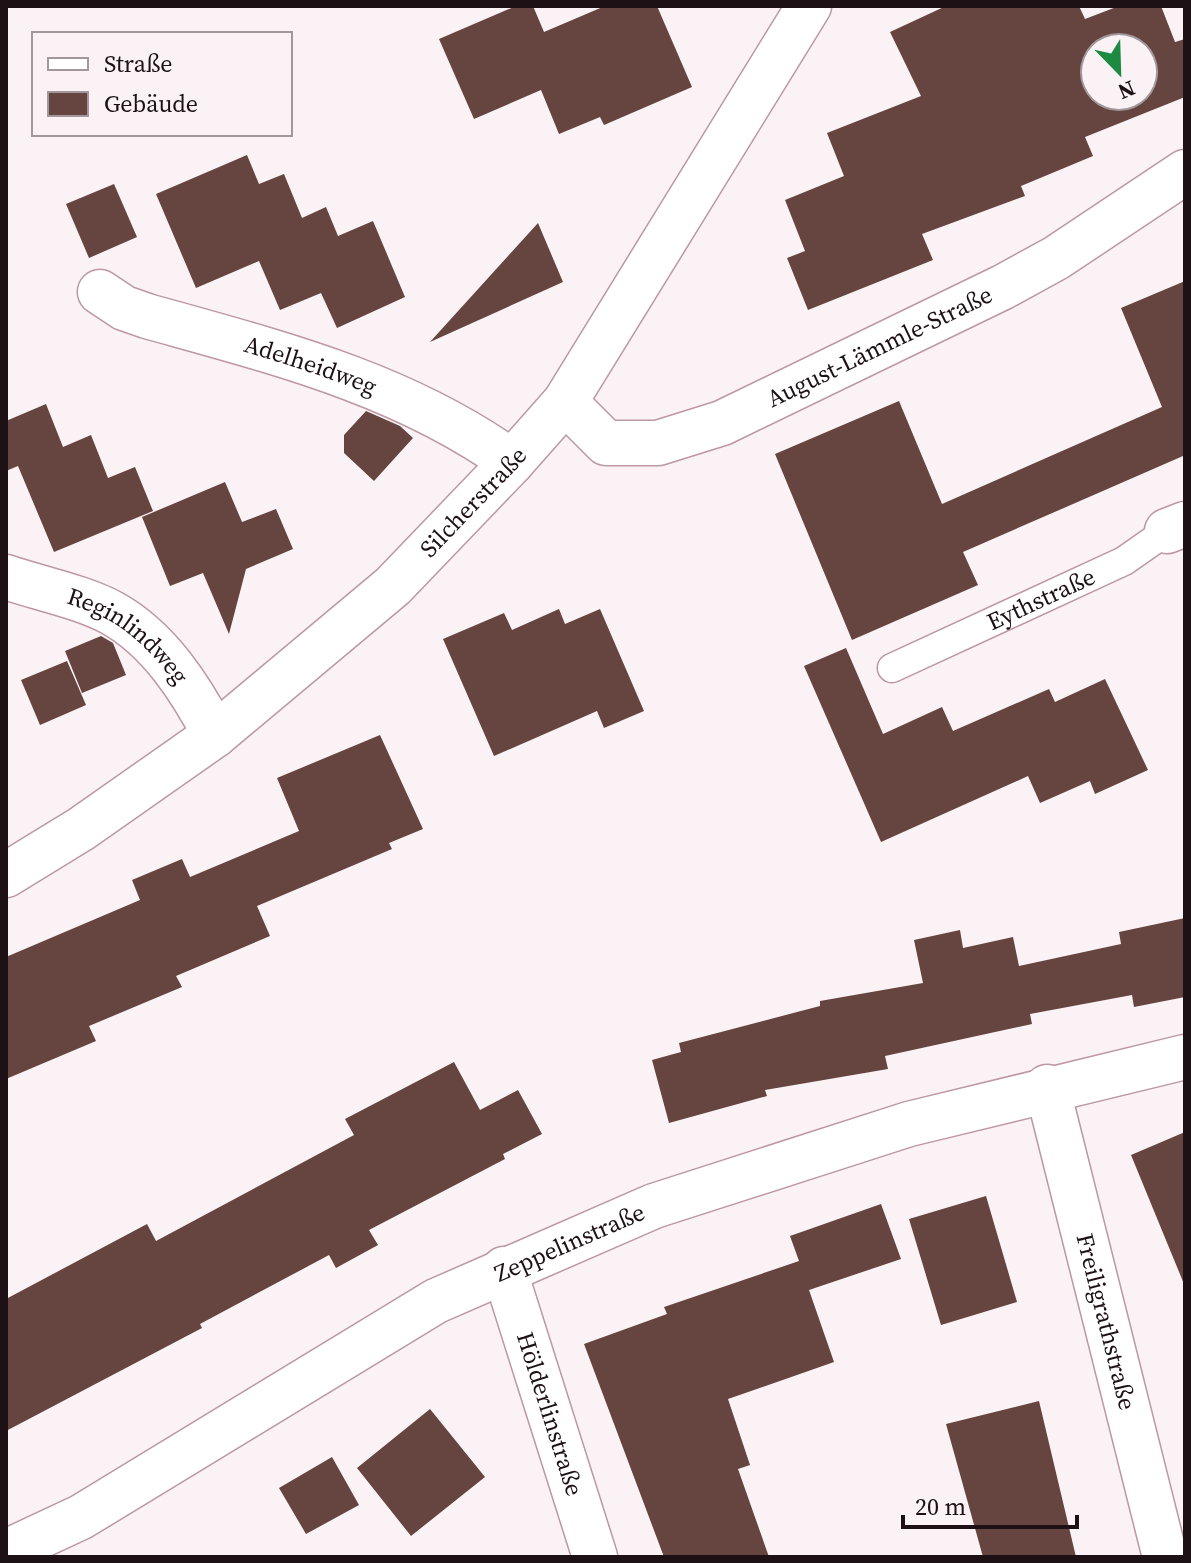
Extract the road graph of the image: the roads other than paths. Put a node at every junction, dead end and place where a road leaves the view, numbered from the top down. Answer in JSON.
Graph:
{"nodes":[{"id":1,"x":809,"y":6,"type":"edge"},
{"id":2,"x":1185,"y":172,"type":"edge"},
{"id":3,"x":100,"y":292,"type":"dead end"},
{"id":4,"x":565,"y":402,"type":"junction"},
{"id":5,"x":512,"y":462,"type":"junction"},
{"id":6,"x":1176,"y":527,"type":"edge"},
{"id":7,"x":6,"y":577,"type":"edge"},
{"id":8,"x":892,"y":668,"type":"dead end"},
{"id":9,"x":215,"y":735,"type":"junction"},
{"id":10,"x":6,"y":875,"type":"edge"},
{"id":11,"x":1185,"y":1057,"type":"edge"},
{"id":12,"x":1047,"y":1087,"type":"junction"},
{"id":13,"x":504,"y":1269,"type":"junction"},
{"id":14,"x":6,"y":1552,"type":"edge"},
{"id":15,"x":595,"y":1557,"type":"edge"},
{"id":16,"x":1165,"y":1557,"type":"edge"}],
"edges":[{"from":1,"to":4,"type":"street","name":"Silcherstraße"},
{"from":2,"to":4,"type":"street","name":"August-Lämmle-Straße"},
{"from":3,"to":5,"type":"street","name":"Adelheidweg"},
{"from":4,"to":5,"type":"street","name":"Silcherstraße"},
{"from":5,"to":9,"type":"street","name":"Silcherstraße"},
{"from":6,"to":8,"type":"lane","name":"Eythstraße"},
{"from":7,"to":9,"type":"street","name":"Reginlindweg"},
{"from":9,"to":10,"type":"street","name":"Silcherstraße"},
{"from":11,"to":12,"type":"street","name":"Zeppelinstraße"},
{"from":12,"to":13,"type":"street","name":"Zeppelinstraße"},
{"from":12,"to":16,"type":"street","name":"Freiligrathstraße"},
{"from":13,"to":14,"type":"street","name":"Zeppelinstraße"},
{"from":13,"to":15,"type":"street","name":"Hölderlinstraße"}]}
